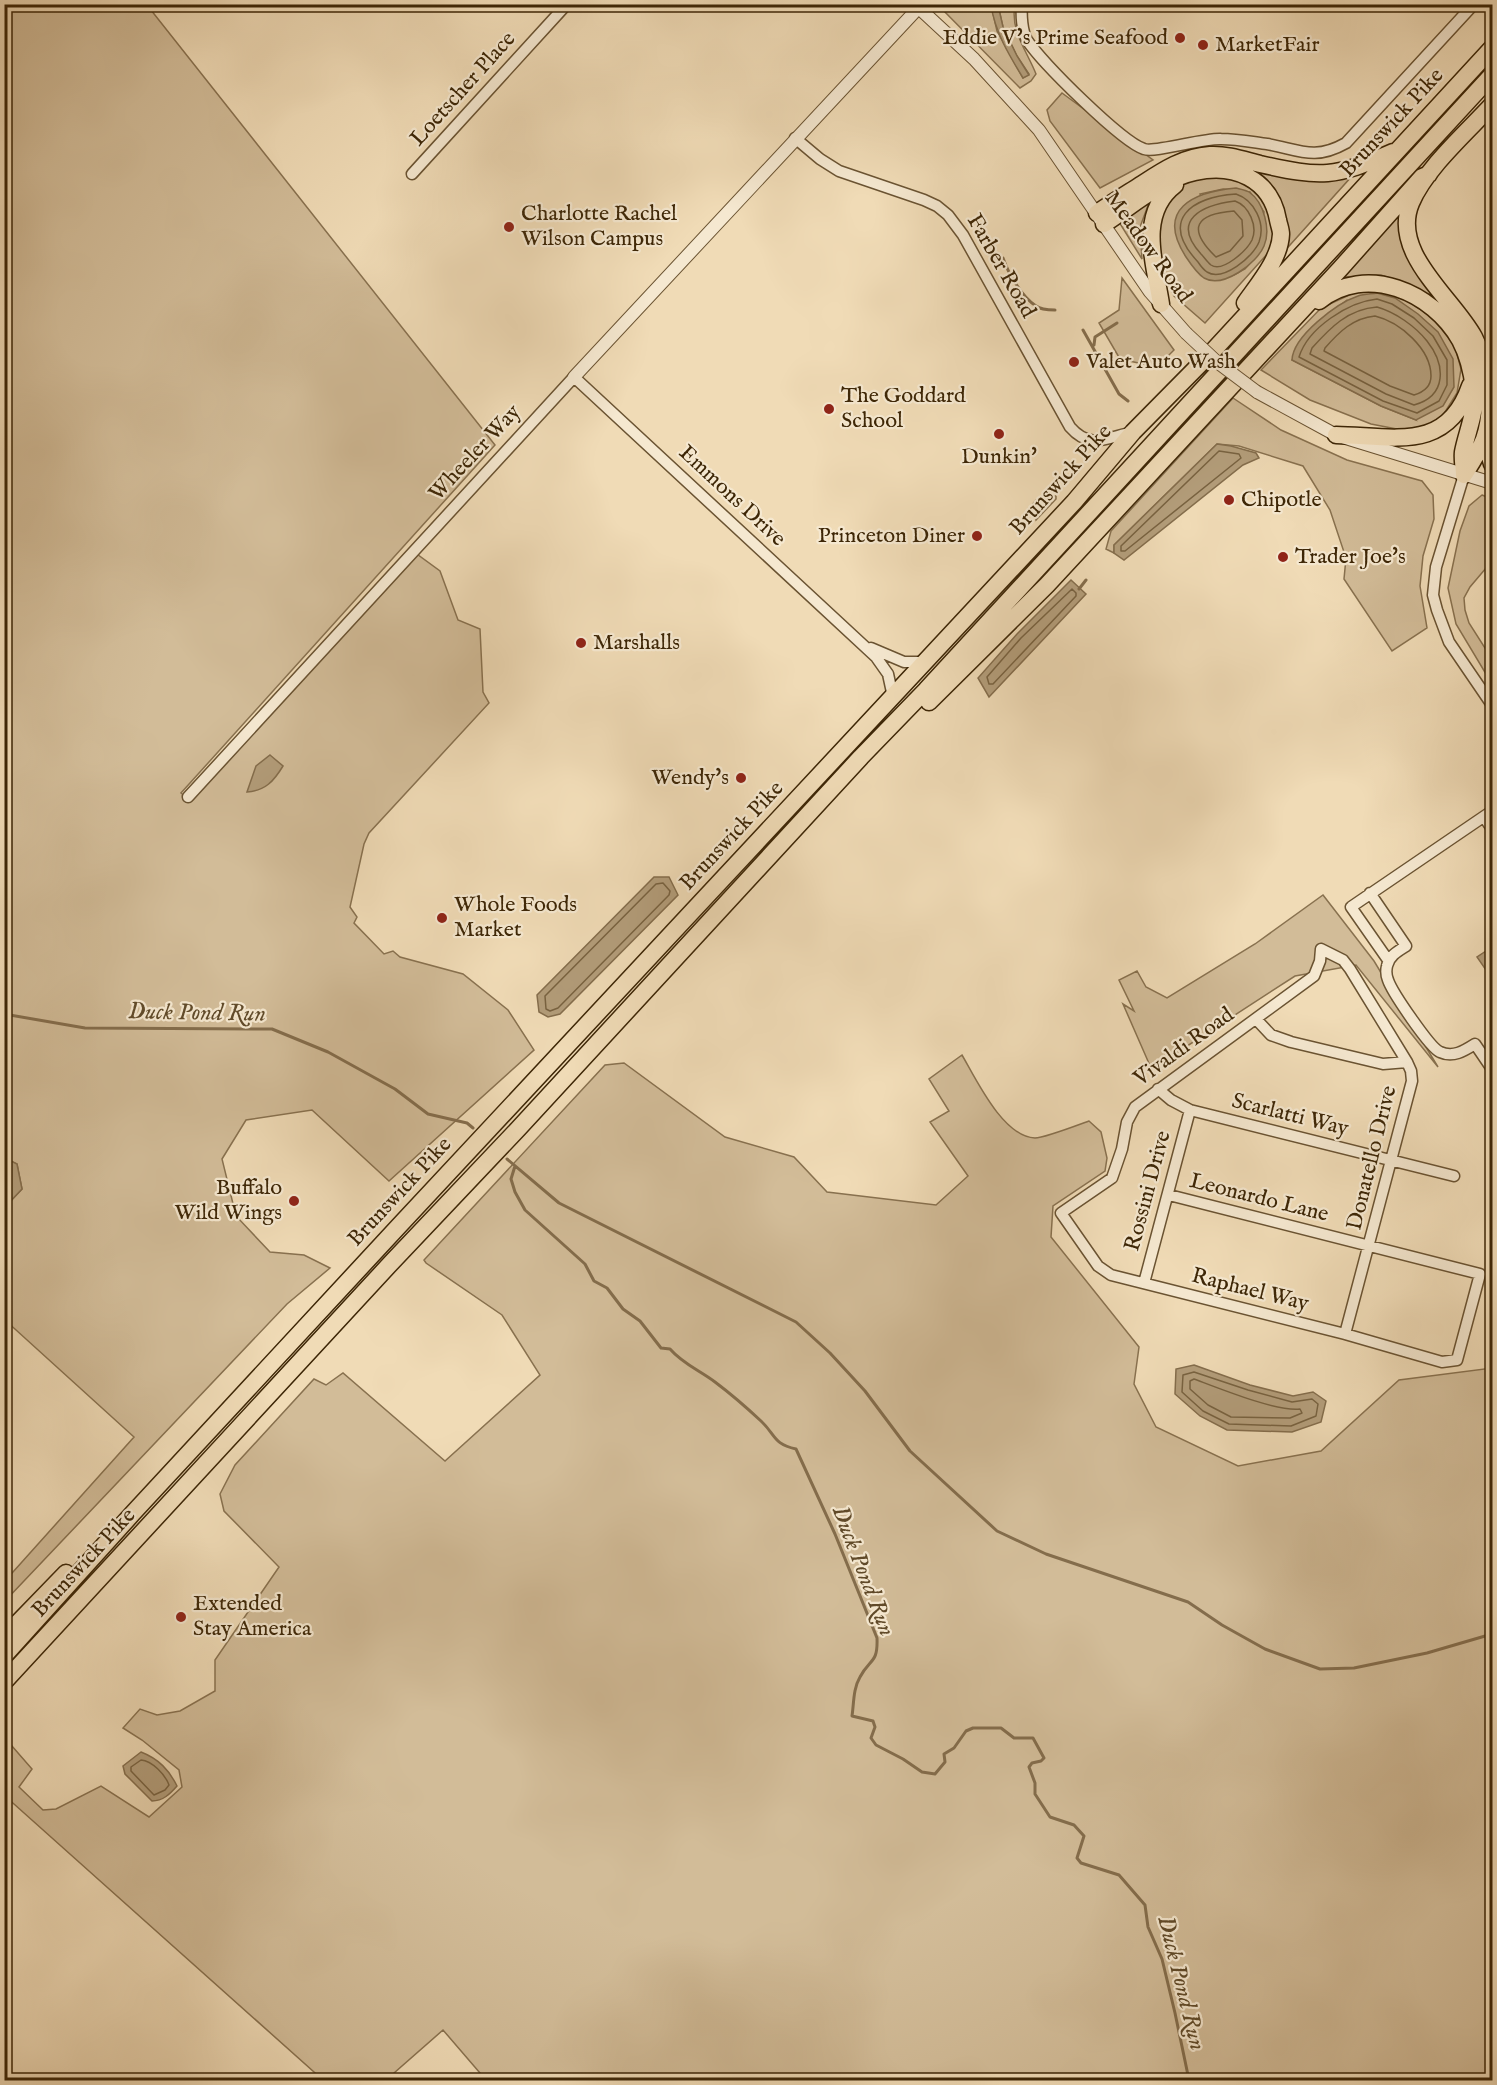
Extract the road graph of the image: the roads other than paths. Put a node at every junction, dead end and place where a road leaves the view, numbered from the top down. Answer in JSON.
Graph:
{"nodes":[{"id":1,"x":567,"y":4,"type":"edge"},
{"id":2,"x":1022,"y":4,"type":"edge"},
{"id":3,"x":1474,"y":4,"type":"edge"},
{"id":4,"x":919,"y":6,"type":"edge"},
{"id":5,"x":1492,"y":48,"type":"edge"},
{"id":6,"x":1492,"y":75,"type":"edge"},
{"id":7,"x":1492,"y":105,"type":"edge"},
{"id":8,"x":795,"y":138,"type":"junction"},
{"id":9,"x":1399,"y":149,"type":"junction"},
{"id":10,"x":1192,"y":172,"type":"junction"},
{"id":11,"x":412,"y":174,"type":"dead end"},
{"id":12,"x":1429,"y":174,"type":"junction"},
{"id":13,"x":1101,"y":219,"type":"junction"},
{"id":14,"x":1161,"y":304,"type":"junction"},
{"id":15,"x":1281,"y":332,"type":"junction"},
{"id":16,"x":1210,"y":353,"type":"junction"},
{"id":17,"x":574,"y":377,"type":"junction"},
{"id":18,"x":1473,"y":380,"type":"junction"},
{"id":19,"x":1133,"y":432,"type":"junction"},
{"id":20,"x":1336,"y":435,"type":"junction"},
{"id":21,"x":1485,"y":438,"type":"junction"},
{"id":22,"x":1492,"y":464,"type":"edge"},
{"id":23,"x":1464,"y":475,"type":"junction"},
{"id":24,"x":1492,"y":483,"type":"edge"},
{"id":25,"x":862,"y":644,"type":"junction"},
{"id":26,"x":924,"y":662,"type":"junction"},
{"id":27,"x":893,"y":697,"type":"junction"},
{"id":28,"x":1492,"y":705,"type":"edge"},
{"id":29,"x":861,"y":757,"type":"junction"},
{"id":30,"x":188,"y":797,"type":"dead end"},
{"id":31,"x":1488,"y":814,"type":"edge"},
{"id":32,"x":1492,"y":830,"type":"edge"},
{"id":33,"x":1370,"y":893,"type":"junction"},
{"id":34,"x":1321,"y":949,"type":"joint"},
{"id":35,"x":1388,"y":960,"type":"junction"},
{"id":36,"x":1256,"y":1019,"type":"junction"},
{"id":37,"x":1407,"y":1062,"type":"junction"},
{"id":38,"x":1492,"y":1069,"type":"edge"},
{"id":39,"x":1158,"y":1089,"type":"junction"},
{"id":40,"x":1190,"y":1110,"type":"junction"},
{"id":41,"x":1391,"y":1160,"type":"junction"},
{"id":42,"x":1454,"y":1176,"type":"dead end"},
{"id":43,"x":1169,"y":1195,"type":"junction"},
{"id":44,"x":1061,"y":1213,"type":"joint"},
{"id":45,"x":1369,"y":1246,"type":"junction"},
{"id":46,"x":1144,"y":1283,"type":"junction"},
{"id":47,"x":1345,"y":1334,"type":"junction"},
{"id":48,"x":1457,"y":1360,"type":"joint"},
{"id":49,"x":133,"y":1513,"type":"junction"},
{"id":50,"x":4,"y":1637,"type":"edge"},
{"id":51,"x":4,"y":1656,"type":"edge"},
{"id":52,"x":4,"y":1682,"type":"edge"}],
"edges":[{"from":1,"to":11,"type":"street","name":"Loetscher Place"},
{"from":2,"to":3,"type":"street"},
{"from":4,"to":8,"type":"street","name":"Wheeler Way"},
{"from":4,"to":13,"type":"street","name":"Meadow Road"},
{"from":5,"to":9,"type":"highway","name":"Brunswick Pike"},
{"from":6,"to":29,"type":"highway","name":"Brunswick Pike"},
{"from":7,"to":12,"type":"highway"},
{"from":8,"to":17,"type":"street","name":"Wheeler Way"},
{"from":8,"to":19,"type":"street","name":"Farber Road"},
{"from":9,"to":13,"type":"highway"},
{"from":9,"to":16,"type":"highway","name":"Brunswick Pike"},
{"from":10,"to":13,"type":"highway"},
{"from":10,"to":14,"type":"highway"},
{"from":10,"to":16,"type":"highway"},
{"from":12,"to":15,"type":"highway"},
{"from":12,"to":21,"type":"highway"},
{"from":13,"to":14,"type":"street","name":"Meadow Road"},
{"from":14,"to":20,"type":"street","name":"Meadow Road","bridge":true},
{"from":15,"to":18,"type":"highway"},
{"from":15,"to":29,"type":"highway"},
{"from":16,"to":19,"type":"highway","name":"Brunswick Pike"},
{"from":17,"to":25,"type":"street","name":"Emmons Drive"},
{"from":17,"to":30,"type":"street","name":"Wheeler Way"},
{"from":18,"to":20,"type":"highway"},
{"from":18,"to":23,"type":"highway"},
{"from":19,"to":26,"type":"highway","name":"Brunswick Pike"},
{"from":20,"to":23,"type":"street","name":"Meadow Road"},
{"from":21,"to":22,"type":"highway"},
{"from":21,"to":23,"type":"highway"},
{"from":23,"to":24,"type":"street","name":"Meadow Road"},
{"from":23,"to":28,"type":"street"},
{"from":25,"to":26,"type":"street","name":"Emmons Drive"},
{"from":25,"to":27,"type":"street","name":"Emmons Drive"},
{"from":26,"to":27,"type":"highway","name":"Brunswick Pike"},
{"from":27,"to":49,"type":"highway","name":"Brunswick Pike"},
{"from":29,"to":52,"type":"highway","name":"Brunswick Pike"},
{"from":31,"to":32,"type":"street"},
{"from":31,"to":33,"type":"street"},
{"from":33,"to":35,"type":"street"},
{"from":33,"to":35,"type":"street"},
{"from":34,"to":36,"type":"street","name":"Vivaldi Road"},
{"from":34,"to":37,"type":"street","name":"Donatello Drive"},
{"from":35,"to":38,"type":"street"},
{"from":36,"to":37,"type":"street"},
{"from":36,"to":39,"type":"street","name":"Vivaldi Road"},
{"from":37,"to":41,"type":"street","name":"Donatello Drive"},
{"from":39,"to":40,"type":"street","name":"Scarlatti Way"},
{"from":39,"to":44,"type":"street","name":"Vivaldi Road"},
{"from":40,"to":41,"type":"street","name":"Scarlatti Way"},
{"from":40,"to":43,"type":"street","name":"Rossini Drive"},
{"from":41,"to":42,"type":"street","name":"Scarlatti Way"},
{"from":41,"to":45,"type":"street","name":"Donatello Drive"},
{"from":43,"to":45,"type":"street","name":"Leonardo Lane"},
{"from":43,"to":46,"type":"street","name":"Rossini Drive"},
{"from":44,"to":46,"type":"street","name":"Raphael Way"},
{"from":45,"to":47,"type":"street","name":"Donatello Drive"},
{"from":45,"to":48,"type":"street","name":"Leonardo Lane"},
{"from":46,"to":47,"type":"street","name":"Raphael Way"},
{"from":47,"to":48,"type":"street","name":"Raphael Way"},
{"from":49,"to":50,"type":"highway"},
{"from":49,"to":51,"type":"highway","name":"Brunswick Pike"}]}
